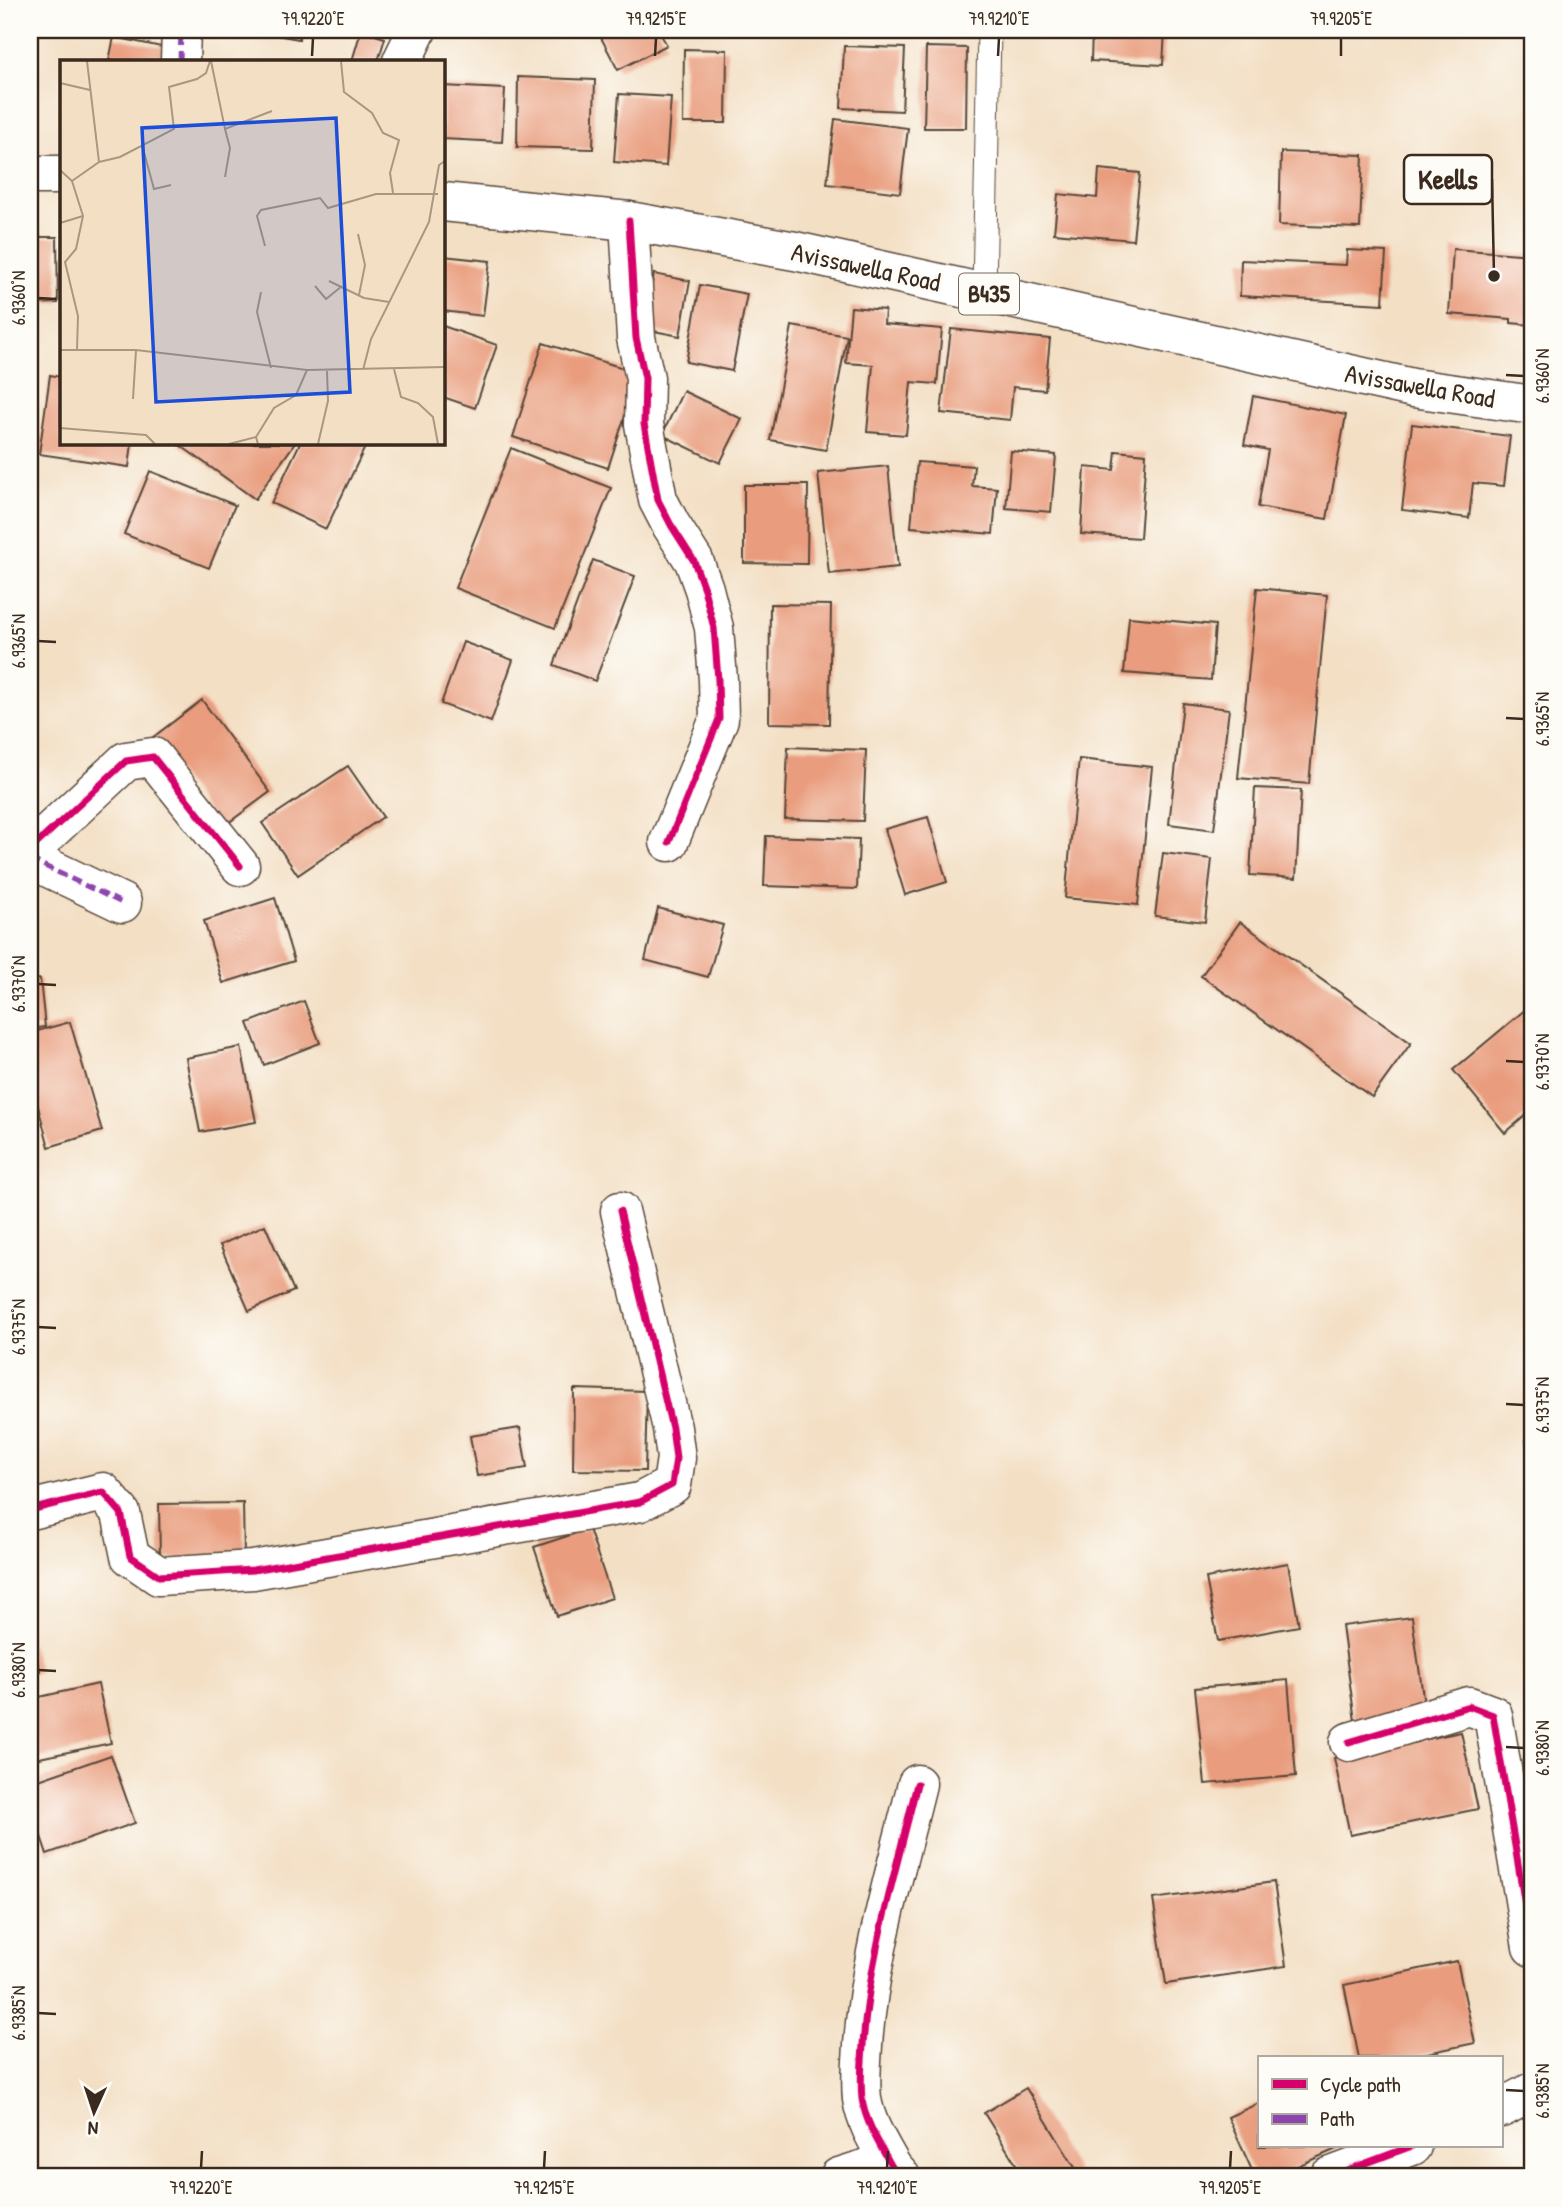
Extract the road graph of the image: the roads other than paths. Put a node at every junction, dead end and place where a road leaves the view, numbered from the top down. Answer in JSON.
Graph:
{"nodes":[{"id":1,"x":181,"y":30,"type":"edge"},
{"id":2,"x":417,"y":30,"type":"edge"},
{"id":3,"x":989,"y":30,"type":"edge"},
{"id":4,"x":180,"y":60,"type":"edge"},
{"id":5,"x":402,"y":60,"type":"edge"},
{"id":6,"x":30,"y":175,"type":"edge"},
{"id":7,"x":60,"y":175,"type":"edge"},
{"id":8,"x":444,"y":202,"type":"edge"},
{"id":9,"x":629,"y":220,"type":"junction"},
{"id":10,"x":984,"y":293,"type":"junction"},
{"id":11,"x":1532,"y":405,"type":"edge"},
{"id":12,"x":669,"y":842,"type":"dead end"},
{"id":13,"x":30,"y":850,"type":"edge"},
{"id":14,"x":30,"y":859,"type":"edge"},
{"id":15,"x":240,"y":866,"type":"dead end"},
{"id":16,"x":122,"y":903,"type":"dead end"},
{"id":17,"x":620,"y":1212,"type":"dead end"},
{"id":18,"x":30,"y":1510,"type":"edge"},
{"id":19,"x":1349,"y":1742,"type":"dead end"},
{"id":20,"x":918,"y":1784,"type":"dead end"},
{"id":21,"x":1532,"y":1947,"type":"edge"},
{"id":22,"x":1532,"y":2091,"type":"edge"},
{"id":23,"x":1502,"y":2107,"type":"edge"},
{"id":24,"x":1407,"y":2148,"type":"edge"},
{"id":25,"x":897,"y":2172,"type":"edge"},
{"id":26,"x":839,"y":2177,"type":"edge"},
{"id":27,"x":1329,"y":2177,"type":"edge"}],
"edges":[{"from":1,"to":4,"type":"street"},
{"from":2,"to":5,"type":"street"},
{"from":3,"to":10,"type":"lane"},
{"from":6,"to":7,"type":"street"},
{"from":8,"to":9,"type":"street","name":"Avissawella Road","number":"B435"},
{"from":9,"to":10,"type":"street","name":"Avissawella Road","number":"B435"},
{"from":9,"to":12,"type":"street"},
{"from":10,"to":11,"type":"street","name":"Avissawella Road","number":"B435"},
{"from":13,"to":15,"type":"street"},
{"from":14,"to":16,"type":"street"},
{"from":17,"to":18,"type":"street"},
{"from":19,"to":21,"type":"street"},
{"from":20,"to":25,"type":"street"},
{"from":22,"to":23,"type":"street"},
{"from":24,"to":27,"type":"street"},
{"from":25,"to":26,"type":"street"}]}
